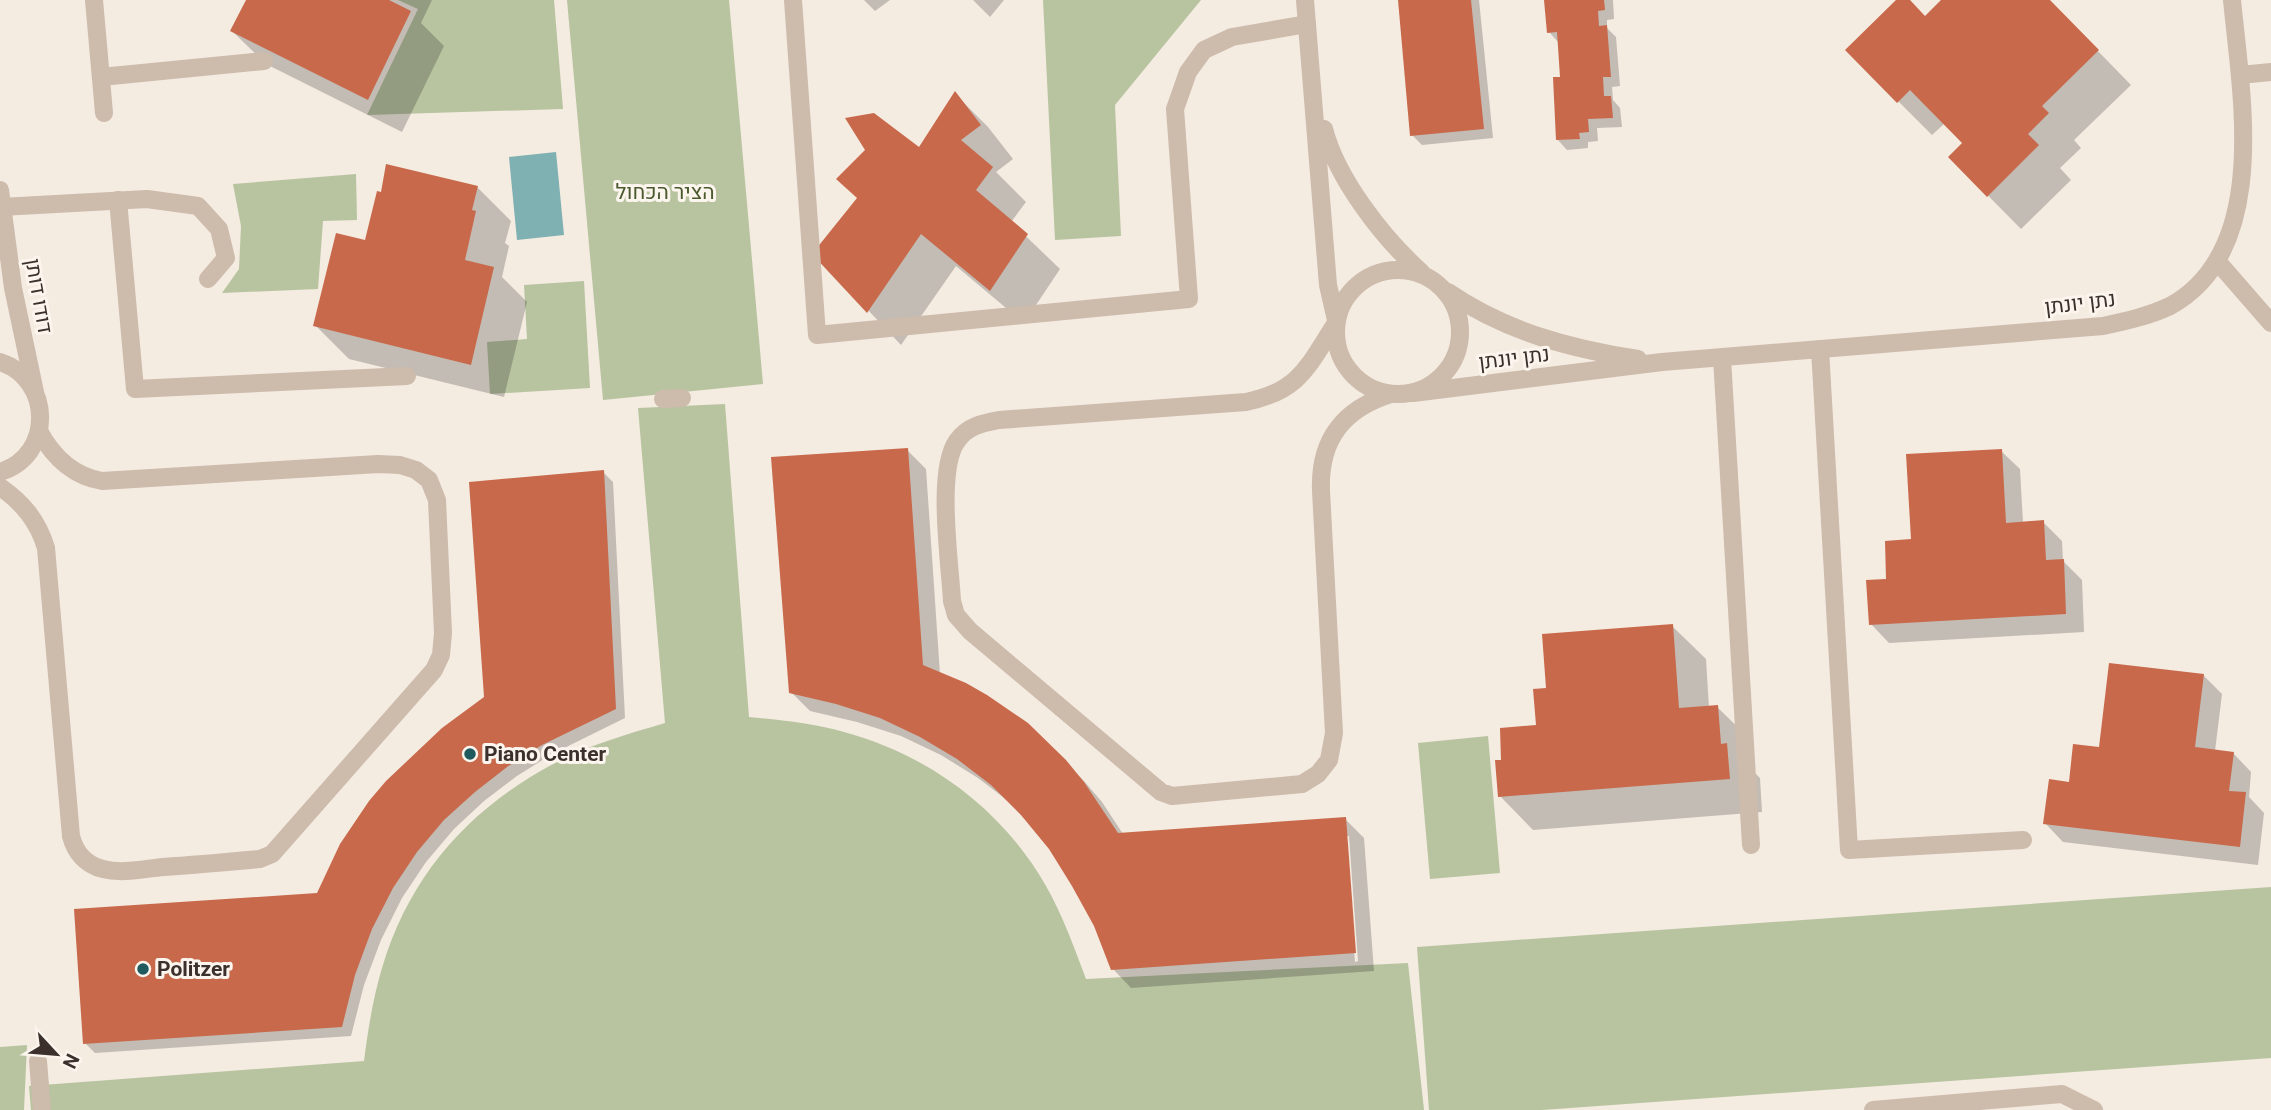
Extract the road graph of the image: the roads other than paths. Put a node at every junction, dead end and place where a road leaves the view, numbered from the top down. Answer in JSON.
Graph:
{"nodes":[{"id":1,"x":94,"y":0,"type":"edge"},
{"id":2,"x":793,"y":0,"type":"edge"},
{"id":3,"x":1305,"y":0,"type":"edge"},
{"id":4,"x":2232,"y":0,"type":"edge"},
{"id":5,"x":1307,"y":24,"type":"junction"},
{"id":6,"x":264,"y":61,"type":"dead end"},
{"id":7,"x":2271,"y":72,"type":"edge"},
{"id":8,"x":2240,"y":75,"type":"junction"},
{"id":9,"x":101,"y":77,"type":"junction"},
{"id":10,"x":1312,"y":84,"type":"junction"},
{"id":11,"x":104,"y":113,"type":"dead end"},
{"id":12,"x":1,"y":199,"type":"edge"},
{"id":13,"x":118,"y":200,"type":"junction"},
{"id":14,"x":0,"y":233,"type":"edge"},
{"id":15,"x":2217,"y":261,"type":"junction"},
{"id":16,"x":1426,"y":276,"type":"junction"},
{"id":17,"x":208,"y":279,"type":"dead end"},
{"id":18,"x":1443,"y":289,"type":"junction"},
{"id":19,"x":1336,"y":323,"type":"junction"},
{"id":20,"x":2271,"y":323,"type":"edge"},
{"id":21,"x":1820,"y":349,"type":"junction"},
{"id":22,"x":1722,"y":358,"type":"junction"},
{"id":23,"x":0,"y":362,"type":"edge"},
{"id":24,"x":1662,"y":362,"type":"junction"},
{"id":25,"x":407,"y":376,"type":"dead end"},
{"id":26,"x":35,"y":392,"type":"junction"},
{"id":27,"x":1413,"y":393,"type":"junction"},
{"id":28,"x":1391,"y":394,"type":"junction"},
{"id":29,"x":682,"y":398,"type":"dead end"},
{"id":30,"x":663,"y":399,"type":"dead end"},
{"id":31,"x":39,"y":431,"type":"junction"},
{"id":32,"x":0,"y":472,"type":"edge"},
{"id":33,"x":0,"y":488,"type":"edge"},
{"id":34,"x":2022,"y":840,"type":"dead end"},
{"id":35,"x":1751,"y":845,"type":"dead end"},
{"id":36,"x":37,"y":1061,"type":"dead end"},
{"id":37,"x":42,"y":1110,"type":"edge"},
{"id":38,"x":1873,"y":1110,"type":"edge"},
{"id":39,"x":2094,"y":1110,"type":"edge"}],
"edges":[{"from":1,"to":9,"type":"street"},
{"from":2,"to":5,"type":"street"},
{"from":3,"to":5,"type":"street"},
{"from":4,"to":8,"type":"street","name":"נתן יונתן"},
{"from":5,"to":10,"type":"street"},
{"from":6,"to":9,"type":"street"},
{"from":7,"to":8,"type":"street"},
{"from":8,"to":15,"type":"street","name":"נתן יונתן"},
{"from":9,"to":11,"type":"street"},
{"from":10,"to":16,"type":"street"},
{"from":10,"to":19,"type":"street"},
{"from":12,"to":13,"type":"street"},
{"from":12,"to":14,"type":"street"},
{"from":12,"to":26,"type":"street","name":"דודו דותן"},
{"from":13,"to":17,"type":"street"},
{"from":13,"to":25,"type":"street"},
{"from":15,"to":20,"type":"street"},
{"from":15,"to":21,"type":"street","name":"נתן יונתן"},
{"from":16,"to":18,"type":"street"},
{"from":16,"to":19,"type":"street"},
{"from":18,"to":24,"type":"street","name":"נתן יונתן"},
{"from":18,"to":27,"type":"street"},
{"from":19,"to":28,"type":"street"},
{"from":19,"to":28,"type":"street"},
{"from":21,"to":22,"type":"street","name":"נתן יונתן"},
{"from":21,"to":34,"type":"street"},
{"from":22,"to":24,"type":"street","name":"נתן יונתן"},
{"from":22,"to":35,"type":"street"},
{"from":23,"to":26,"type":"street"},
{"from":24,"to":27,"type":"street","name":"נתן יונתן"},
{"from":26,"to":31,"type":"street","name":"דודו דותן"},
{"from":27,"to":28,"type":"street"},
{"from":29,"to":30,"type":"street"},
{"from":31,"to":32,"type":"street"},
{"from":31,"to":33,"type":"street"},
{"from":36,"to":37,"type":"street"},
{"from":38,"to":39,"type":"street"}]}
